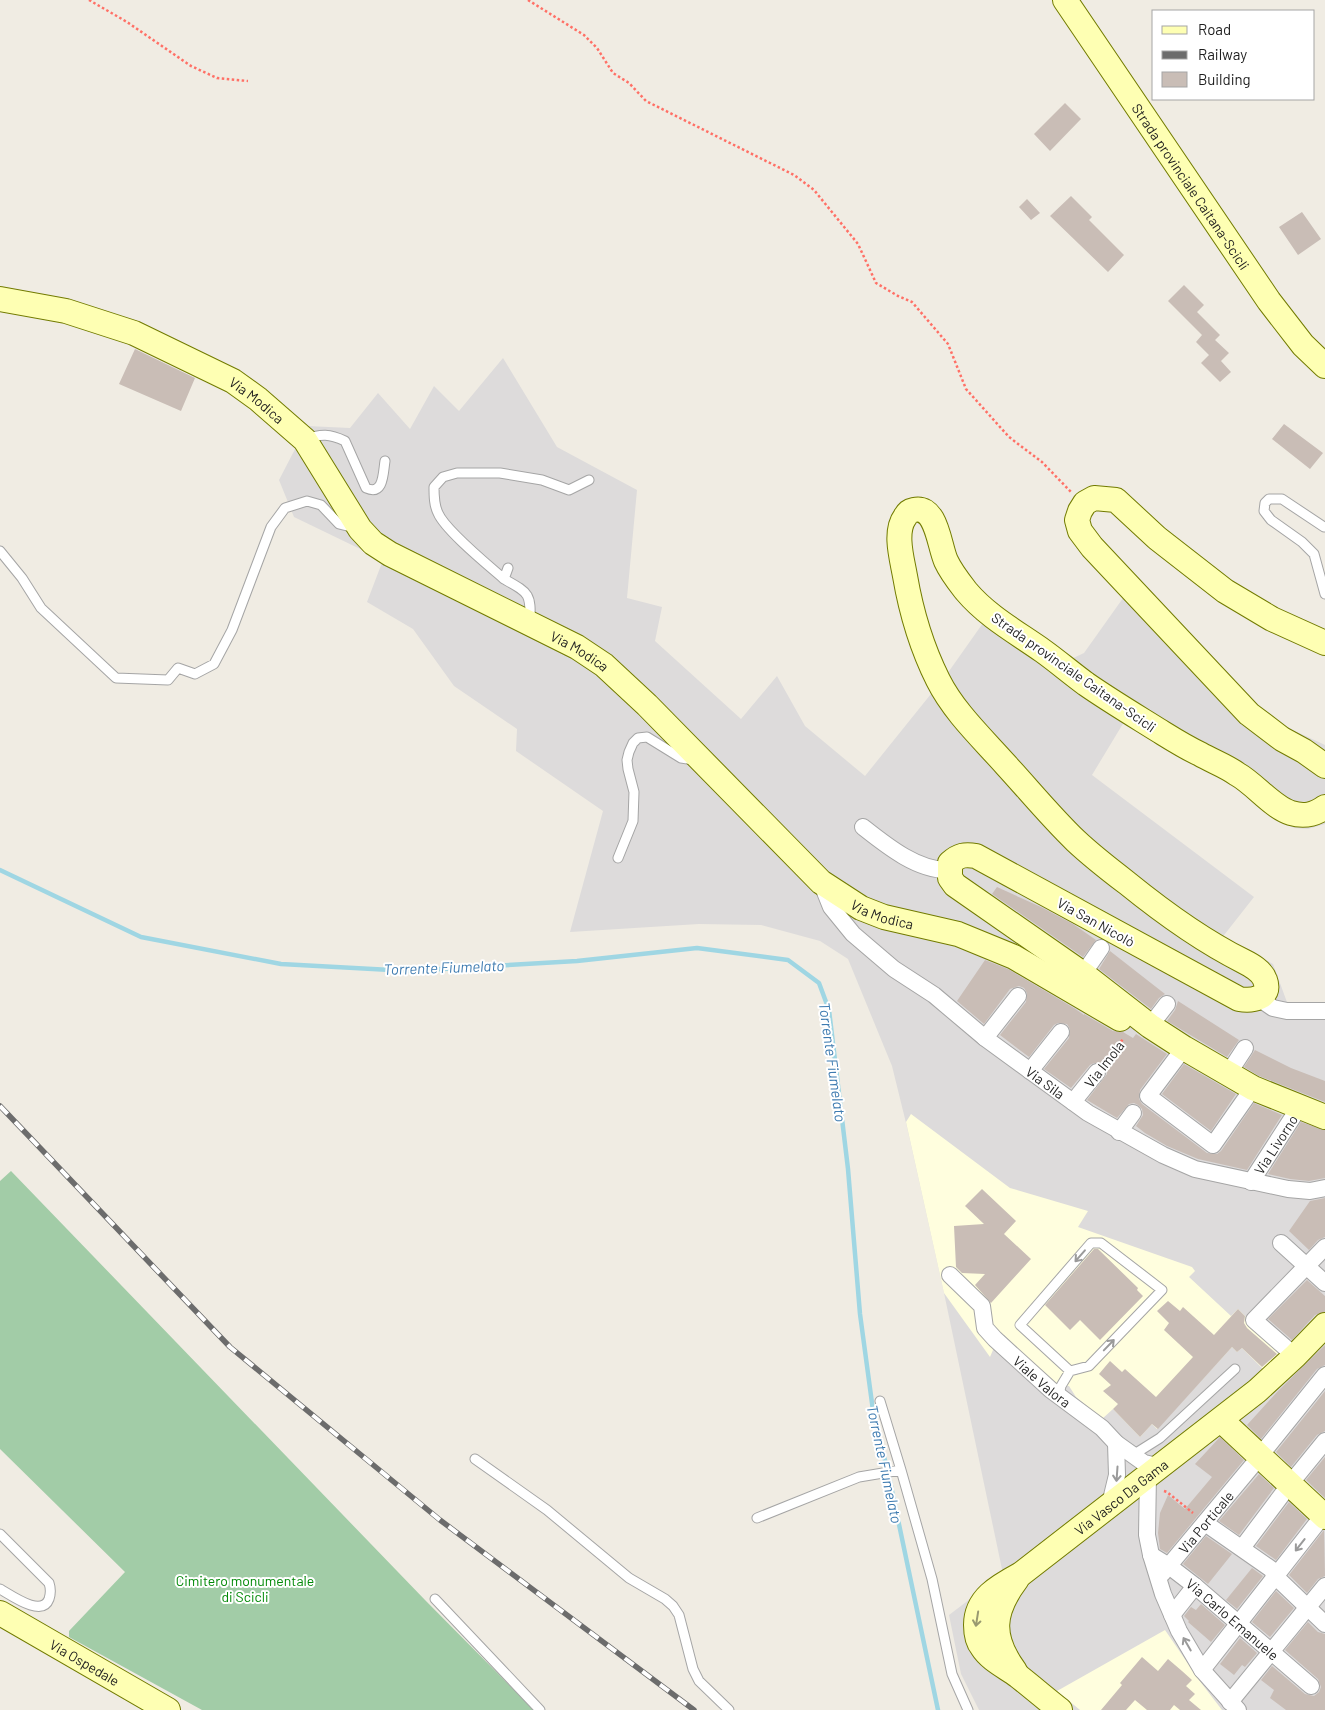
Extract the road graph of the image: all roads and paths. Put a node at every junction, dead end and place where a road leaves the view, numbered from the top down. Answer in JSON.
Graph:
{"nodes":[{"id":1,"x":90,"y":0,"type":"edge"},
{"id":2,"x":528,"y":0,"type":"edge"},
{"id":3,"x":1065,"y":0,"type":"edge"},
{"id":4,"x":248,"y":81,"type":"dead end"},
{"id":5,"x":0,"y":299,"type":"edge"},
{"id":6,"x":1325,"y":366,"type":"edge"},
{"id":7,"x":305,"y":440,"type":"junction"},
{"id":8,"x":385,"y":461,"type":"dead end"},
{"id":9,"x":589,"y":480,"type":"dead end"},
{"id":10,"x":1085,"y":503,"type":"junction"},
{"id":11,"x":1324,"y":527,"type":"edge"},
{"id":12,"x":360,"y":529,"type":"junction"},
{"id":13,"x":0,"y":551,"type":"edge"},
{"id":14,"x":508,"y":568,"type":"dead end"},
{"id":15,"x":504,"y":579,"type":"junction"},
{"id":16,"x":1325,"y":594,"type":"edge"},
{"id":17,"x":530,"y":623,"type":"junction"},
{"id":18,"x":1325,"y":643,"type":"edge"},
{"id":19,"x":701,"y":760,"type":"junction"},
{"id":20,"x":1325,"y":766,"type":"edge"},
{"id":21,"x":1325,"y":807,"type":"edge"},
{"id":22,"x":863,"y":827,"type":"dead end"},
{"id":23,"x":618,"y":858,"type":"dead end"},
{"id":24,"x":949,"y":870,"type":"junction"},
{"id":25,"x":821,"y":882,"type":"junction"},
{"id":26,"x":1101,"y":948,"type":"dead end"},
{"id":27,"x":1083,"y":974,"type":"junction"},
{"id":28,"x":1018,"y":996,"type":"dead end"},
{"id":29,"x":1260,"y":999,"type":"junction"},
{"id":30,"x":1167,"y":1004,"type":"dead end"},
{"id":31,"x":1325,"y":1011,"type":"edge"},
{"id":32,"x":1142,"y":1026,"type":"junction"},
{"id":33,"x":1061,"y":1032,"type":"dead end"},
{"id":34,"x":985,"y":1038,"type":"junction"},
{"id":35,"x":1184,"y":1048,"type":"junction"},
{"id":36,"x":1245,"y":1048,"type":"dead end"},
{"id":37,"x":1030,"y":1071,"type":"junction"},
{"id":38,"x":1097,"y":1072,"type":"joint"},
{"id":39,"x":1228,"y":1074,"type":"junction"},
{"id":40,"x":1253,"y":1088,"type":"junction"},
{"id":41,"x":1073,"y":1102,"type":"junction"},
{"id":42,"x":1300,"y":1106,"type":"junction"},
{"id":43,"x":1133,"y":1113,"type":"dead end"},
{"id":44,"x":1325,"y":1117,"type":"edge"},
{"id":45,"x":1119,"y":1132,"type":"junction"},
{"id":46,"x":1251,"y":1182,"type":"junction"},
{"id":47,"x":1325,"y":1188,"type":"edge"},
{"id":48,"x":1281,"y":1242,"type":"dead end"},
{"id":49,"x":1325,"y":1247,"type":"edge"},
{"id":50,"x":1307,"y":1266,"type":"junction"},
{"id":51,"x":950,"y":1275,"type":"dead end"},
{"id":52,"x":1325,"y":1283,"type":"edge"},
{"id":53,"x":1325,"y":1325,"type":"edge"},
{"id":54,"x":1295,"y":1356,"type":"junction"},
{"id":55,"x":1235,"y":1369,"type":"dead end"},
{"id":56,"x":1070,"y":1371,"type":"junction"},
{"id":57,"x":1325,"y":1375,"type":"edge"},
{"id":58,"x":1059,"y":1396,"type":"junction"},
{"id":59,"x":880,"y":1401,"type":"dead end"},
{"id":60,"x":1221,"y":1420,"type":"junction"},
{"id":61,"x":1325,"y":1441,"type":"edge"},
{"id":62,"x":1116,"y":1443,"type":"junction"},
{"id":63,"x":1133,"y":1455,"type":"junction"},
{"id":64,"x":476,"y":1459,"type":"dead end"},
{"id":65,"x":1255,"y":1461,"type":"junction"},
{"id":66,"x":901,"y":1470,"type":"junction"},
{"id":67,"x":1151,"y":1477,"type":"junction"},
{"id":68,"x":1287,"y":1488,"type":"junction"},
{"id":69,"x":1110,"y":1504,"type":"junction"},
{"id":70,"x":1325,"y":1515,"type":"edge"},
{"id":71,"x":757,"y":1518,"type":"dead end"},
{"id":72,"x":1205,"y":1523,"type":"junction"},
{"id":73,"x":0,"y":1534,"type":"edge"},
{"id":74,"x":1242,"y":1548,"type":"junction"},
{"id":75,"x":1164,"y":1572,"type":"junction"},
{"id":76,"x":1276,"y":1577,"type":"junction"},
{"id":77,"x":1195,"y":1586,"type":"junction"},
{"id":78,"x":1325,"y":1586,"type":"edge"},
{"id":79,"x":0,"y":1589,"type":"edge"},
{"id":80,"x":435,"y":1599,"type":"dead end"},
{"id":81,"x":1307,"y":1607,"type":"junction"},
{"id":82,"x":0,"y":1612,"type":"edge"},
{"id":83,"x":1172,"y":1614,"type":"junction"},
{"id":84,"x":1238,"y":1624,"type":"junction"},
{"id":85,"x":1325,"y":1624,"type":"edge"},
{"id":86,"x":1271,"y":1652,"type":"junction"},
{"id":87,"x":1202,"y":1670,"type":"junction"},
{"id":88,"x":1311,"y":1686,"type":"dead end"},
{"id":89,"x":1234,"y":1706,"type":"edge"},
{"id":90,"x":168,"y":1710,"type":"edge"},
{"id":91,"x":540,"y":1710,"type":"edge"},
{"id":92,"x":729,"y":1710,"type":"edge"},
{"id":93,"x":968,"y":1710,"type":"edge"},
{"id":94,"x":1060,"y":1710,"type":"edge"}],
"edges":[{"from":1,"to":4,"type":"path"},
{"from":2,"to":10,"type":"path"},
{"from":3,"to":6,"type":"main road","name":"Strada provinciale Caitana-Scicli"},
{"from":5,"to":7,"type":"main road","name":"Via Modica"},
{"from":7,"to":8,"type":"lane"},
{"from":7,"to":12,"type":"main road","name":"Via Modica"},
{"from":9,"to":15,"type":"lane"},
{"from":10,"to":18,"type":"main road"},
{"from":10,"to":20,"type":"main road"},
{"from":11,"to":16,"type":"lane"},
{"from":12,"to":13,"type":"lane"},
{"from":12,"to":17,"type":"main road","name":"Via Modica"},
{"from":14,"to":15,"type":"lane"},
{"from":15,"to":17,"type":"lane"},
{"from":17,"to":19,"type":"main road","name":"Via Modica"},
{"from":19,"to":23,"type":"lane"},
{"from":19,"to":25,"type":"main road","name":"Via Modica"},
{"from":21,"to":29,"type":"main road","name":"Strada provinciale Caitana-Scicli"},
{"from":22,"to":24,"type":"street"},
{"from":24,"to":27,"type":"main road"},
{"from":24,"to":29,"type":"main road","name":"Via San Nicolò"},
{"from":25,"to":32,"type":"main road","name":"Via Modica"},
{"from":25,"to":34,"type":"street","name":"Via Sila"},
{"from":26,"to":27,"type":"street"},
{"from":27,"to":32,"type":"main road"},
{"from":28,"to":34,"type":"street"},
{"from":29,"to":31,"type":"street"},
{"from":30,"to":32,"type":"street"},
{"from":32,"to":35,"type":"main road"},
{"from":32,"to":38,"type":"path","name":"Via Imola"},
{"from":33,"to":37,"type":"street"},
{"from":34,"to":37,"type":"street","name":"Via Sila"},
{"from":35,"to":39,"type":"main road"},
{"from":35,"to":40,"type":"street"},
{"from":36,"to":39,"type":"street"},
{"from":37,"to":41,"type":"street","name":"Via Sila"},
{"from":38,"to":41,"type":"street","name":"Via Imola"},
{"from":39,"to":40,"type":"main road"},
{"from":40,"to":42,"type":"main road"},
{"from":41,"to":45,"type":"street","name":"Via Sila"},
{"from":42,"to":44,"type":"main road"},
{"from":42,"to":46,"type":"street","name":"Via Livorno"},
{"from":43,"to":45,"type":"street"},
{"from":45,"to":46,"type":"street","name":"Via Sila"},
{"from":46,"to":47,"type":"street","name":"Via Sila"},
{"from":48,"to":50,"type":"street"},
{"from":49,"to":50,"type":"street"},
{"from":50,"to":52,"type":"street"},
{"from":50,"to":54,"type":"street"},
{"from":51,"to":58,"type":"street","name":"Viale Valora"},
{"from":53,"to":54,"type":"main road","name":"Via Vasco Da Gama"},
{"from":54,"to":60,"type":"main road","name":"Via Vasco Da Gama"},
{"from":55,"to":63,"type":"lane"},
{"from":56,"to":56,"type":"lane","one_way":true},
{"from":56,"to":58,"type":"lane"},
{"from":57,"to":65,"type":"street","name":"Via Porticale"},
{"from":58,"to":62,"type":"street","name":"Viale Valora"},
{"from":59,"to":66,"type":"lane"},
{"from":60,"to":65,"type":"main road"},
{"from":60,"to":67,"type":"main road","name":"Via Vasco Da Gama"},
{"from":61,"to":68,"type":"street"},
{"from":62,"to":63,"type":"street","name":"Viale Valora"},
{"from":62,"to":69,"type":"street","one_way":true},
{"from":63,"to":67,"type":"street","name":"Viale Valora"},
{"from":64,"to":92,"type":"lane"},
{"from":65,"to":68,"type":"main road"},
{"from":65,"to":72,"type":"street","name":"Via Porticale"},
{"from":66,"to":71,"type":"lane"},
{"from":66,"to":93,"type":"lane"},
{"from":67,"to":69,"type":"main road","name":"Via Vasco Da Gama"},
{"from":67,"to":72,"type":"path"},
{"from":67,"to":75,"type":"street"},
{"from":68,"to":70,"type":"main road"},
{"from":68,"to":74,"type":"street"},
{"from":69,"to":94,"type":"main road","name":"Via Vasco Da Gama"},
{"from":70,"to":76,"type":"street","one_way":true},
{"from":72,"to":74,"type":"street"},
{"from":72,"to":75,"type":"street","name":"Via Porticale"},
{"from":73,"to":79,"type":"lane"},
{"from":74,"to":76,"type":"street"},
{"from":75,"to":77,"type":"street","name":"Via Carlo Emanuele"},
{"from":75,"to":83,"type":"street"},
{"from":76,"to":81,"type":"street"},
{"from":76,"to":84,"type":"street"},
{"from":77,"to":83,"type":"street"},
{"from":77,"to":84,"type":"street","name":"Via Carlo Emanuele"},
{"from":78,"to":81,"type":"street"},
{"from":80,"to":91,"type":"lane"},
{"from":81,"to":85,"type":"street"},
{"from":81,"to":86,"type":"street"},
{"from":82,"to":90,"type":"main road","name":"Via Ospedale"},
{"from":87,"to":83,"type":"street","one_way":true},
{"from":84,"to":86,"type":"street","name":"Via Carlo Emanuele"},
{"from":84,"to":87,"type":"street"},
{"from":86,"to":88,"type":"street","name":"Via Carlo Emanuele"},
{"from":86,"to":89,"type":"street"},
{"from":87,"to":89,"type":"street"}]}
